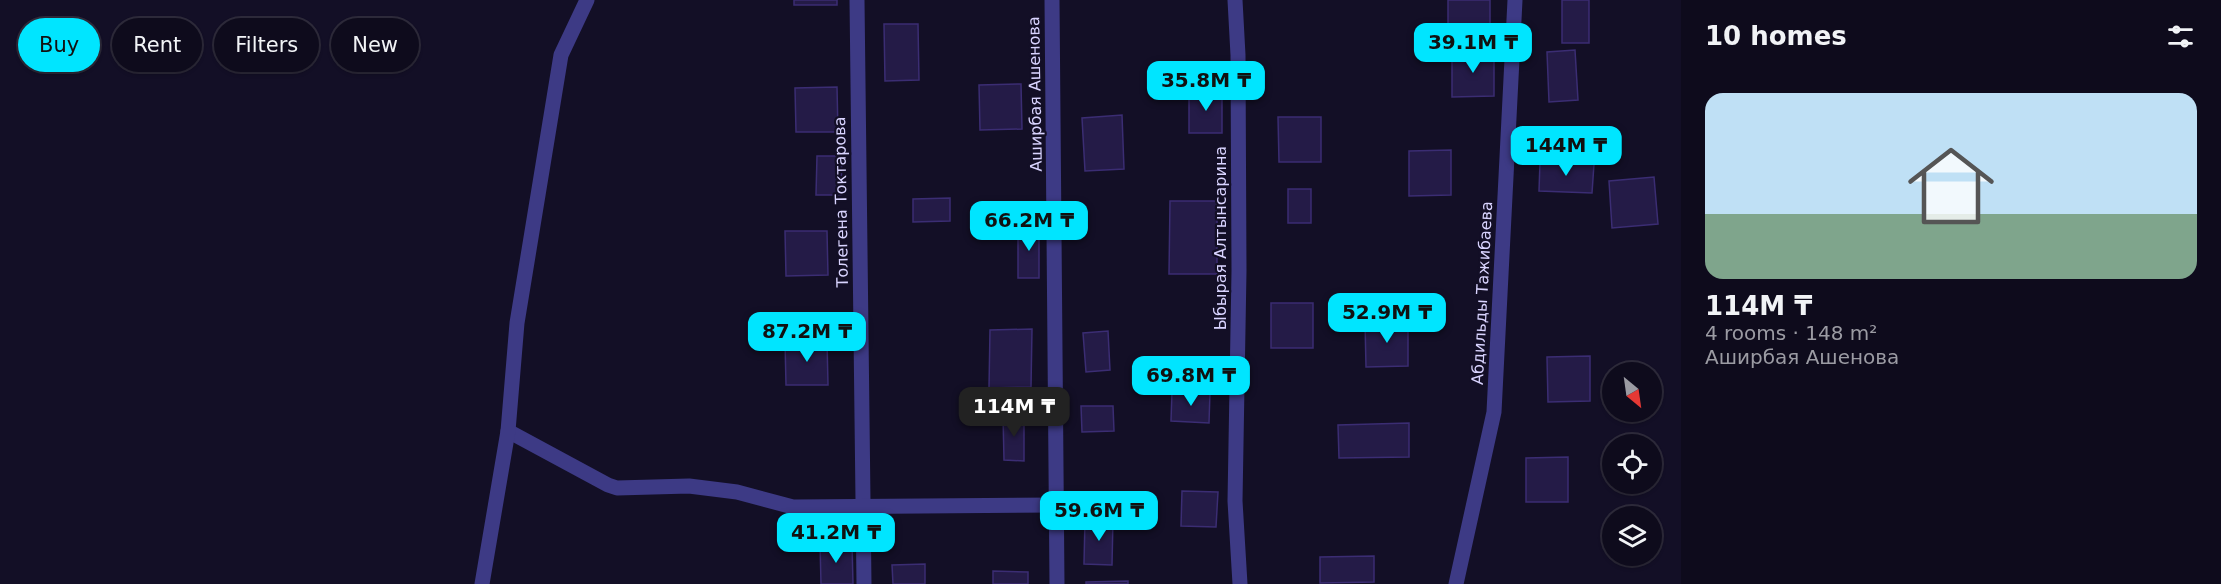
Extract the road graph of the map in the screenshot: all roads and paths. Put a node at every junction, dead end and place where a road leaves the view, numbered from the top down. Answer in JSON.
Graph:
{"nodes":[{"id":1,"x":587,"y":0,"type":"edge"},
{"id":2,"x":856,"y":0,"type":"edge"},
{"id":3,"x":1052,"y":0,"type":"edge"},
{"id":4,"x":1235,"y":0,"type":"edge"},
{"id":5,"x":1515,"y":0,"type":"edge"},
{"id":6,"x":508,"y":431,"type":"junction"},
{"id":7,"x":1058,"y":505,"type":"junction"},
{"id":8,"x":863,"y":507,"type":"junction"},
{"id":9,"x":482,"y":584,"type":"edge"},
{"id":10,"x":864,"y":584,"type":"edge"},
{"id":11,"x":1057,"y":584,"type":"edge"},
{"id":12,"x":1240,"y":584,"type":"edge"},
{"id":13,"x":1456,"y":584,"type":"edge"}],
"edges":[{"from":1,"to":6,"type":"street"},
{"from":2,"to":8,"type":"street","name":"Толегена Токтарова"},
{"from":3,"to":7,"type":"street","name":"Аширбая Ашенова"},
{"from":4,"to":12,"type":"street","name":"Ыбырая Алтынсарина"},
{"from":5,"to":13,"type":"street","name":"Абдильды Тажибаева"},
{"from":6,"to":8,"type":"street"},
{"from":6,"to":9,"type":"street"},
{"from":7,"to":8,"type":"street"},
{"from":7,"to":11,"type":"street","name":"Аширбая Ашенова"},
{"from":8,"to":10,"type":"street","name":"Толегена Токтарова"}]}
